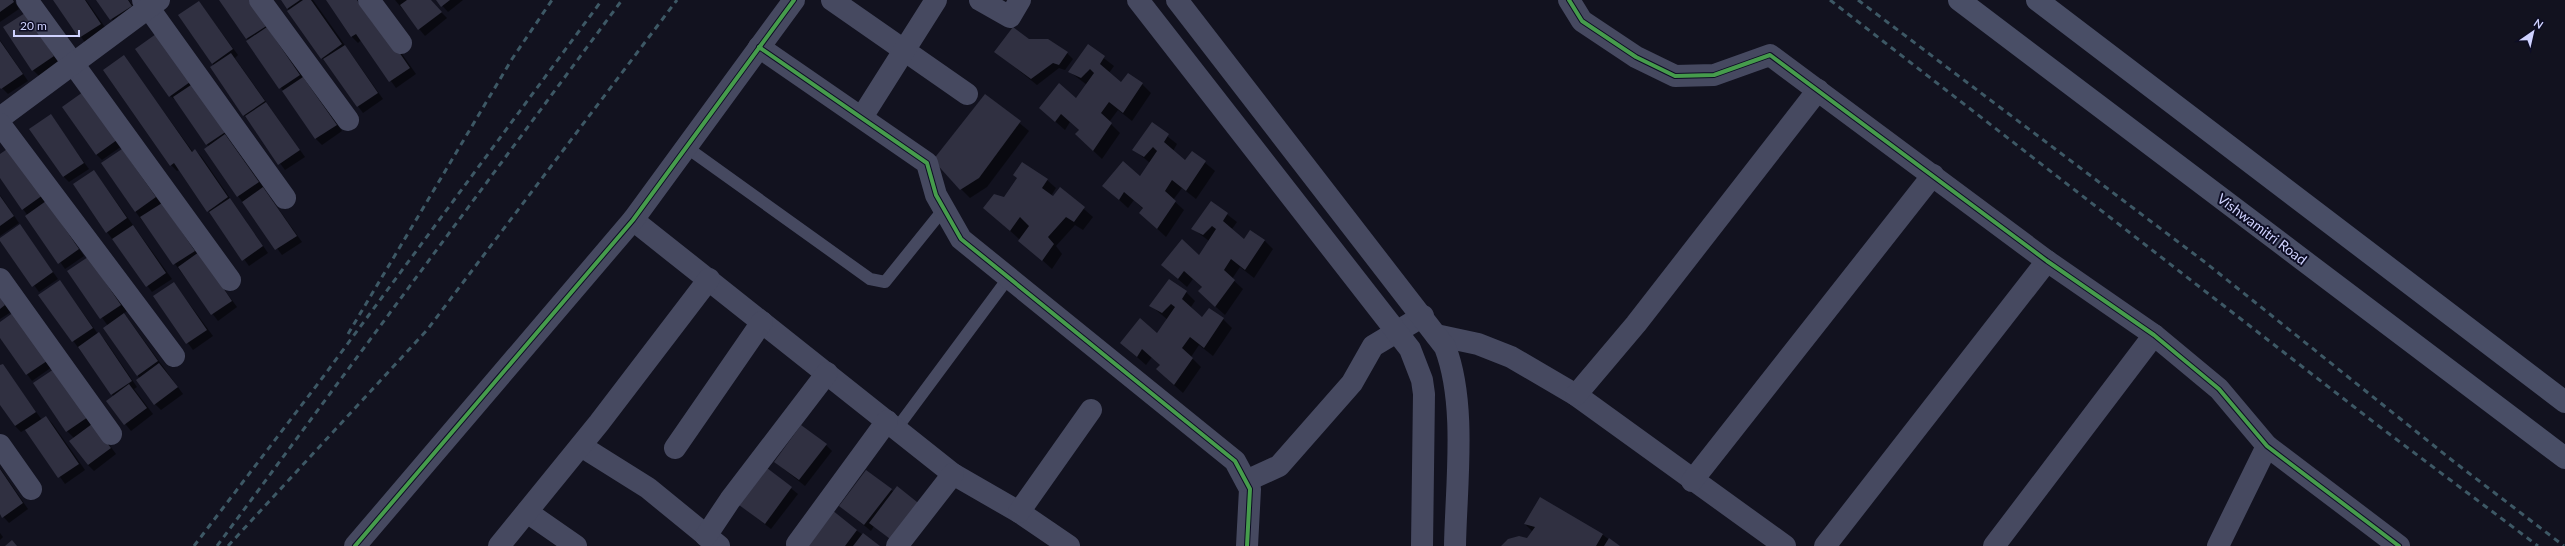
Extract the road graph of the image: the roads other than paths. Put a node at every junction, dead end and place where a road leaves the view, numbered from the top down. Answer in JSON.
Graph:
{"nodes":[{"id":1,"x":27,"y":0,"type":"edge"},
{"id":2,"x":260,"y":0,"type":"edge"},
{"id":3,"x":369,"y":0,"type":"edge"},
{"id":4,"x":794,"y":0,"type":"edge"},
{"id":5,"x":832,"y":0,"type":"edge"},
{"id":6,"x":936,"y":0,"type":"edge"},
{"id":7,"x":980,"y":0,"type":"edge"},
{"id":8,"x":1020,"y":0,"type":"edge"},
{"id":9,"x":1138,"y":0,"type":"edge"},
{"id":10,"x":1177,"y":0,"type":"edge"},
{"id":11,"x":1569,"y":0,"type":"edge"},
{"id":12,"x":1959,"y":0,"type":"edge"},
{"id":13,"x":2037,"y":0,"type":"edge"},
{"id":14,"x":150,"y":3,"type":"edge"},
{"id":15,"x":401,"y":42,"type":"dead end"},
{"id":16,"x":759,"y":46,"type":"junction"},
{"id":17,"x":904,"y":49,"type":"junction"},
{"id":18,"x":74,"y":63,"type":"junction"},
{"id":19,"x":1818,"y":90,"type":"junction"},
{"id":20,"x":967,"y":94,"type":"dead end"},
{"id":21,"x":862,"y":117,"type":"junction"},
{"id":22,"x":0,"y":118,"type":"edge"},
{"id":23,"x":348,"y":120,"type":"dead end"},
{"id":24,"x":0,"y":124,"type":"edge"},
{"id":25,"x":686,"y":148,"type":"junction"},
{"id":26,"x":1933,"y":175,"type":"junction"},
{"id":27,"x":285,"y":198,"type":"dead end"},
{"id":28,"x":943,"y":210,"type":"junction"},
{"id":29,"x":633,"y":220,"type":"junction"},
{"id":30,"x":2048,"y":261,"type":"junction"},
{"id":31,"x":1009,"y":278,"type":"junction"},
{"id":32,"x":0,"y":279,"type":"edge"},
{"id":33,"x":230,"y":280,"type":"dead end"},
{"id":34,"x":709,"y":280,"type":"junction"},
{"id":35,"x":1423,"y":316,"type":"junction"},
{"id":36,"x":762,"y":322,"type":"junction"},
{"id":37,"x":1397,"y":332,"type":"junction"},
{"id":38,"x":1436,"y":335,"type":"junction"},
{"id":39,"x":2154,"y":335,"type":"junction"},
{"id":40,"x":174,"y":356,"type":"dead end"},
{"id":41,"x":827,"y":373,"type":"junction"},
{"id":42,"x":1576,"y":395,"type":"junction"},
{"id":43,"x":2565,"y":402,"type":"edge"},
{"id":44,"x":1091,"y":410,"type":"dead end"},
{"id":45,"x":892,"y":425,"type":"junction"},
{"id":46,"x":111,"y":434,"type":"dead end"},
{"id":47,"x":0,"y":445,"type":"edge"},
{"id":48,"x":580,"y":446,"type":"junction"},
{"id":49,"x":2267,"y":446,"type":"junction"},
{"id":50,"x":675,"y":448,"type":"dead end"},
{"id":51,"x":2565,"y":458,"type":"edge"},
{"id":52,"x":953,"y":474,"type":"junction"},
{"id":53,"x":1246,"y":481,"type":"junction"},
{"id":54,"x":1692,"y":481,"type":"junction"},
{"id":55,"x":31,"y":488,"type":"dead end"},
{"id":56,"x":527,"y":512,"type":"junction"},
{"id":57,"x":1019,"y":512,"type":"junction"},
{"id":58,"x":713,"y":541,"type":"edge"},
{"id":59,"x":797,"y":544,"type":"dead end"},
{"id":60,"x":2224,"y":544,"type":"edge"},
{"id":61,"x":355,"y":546,"type":"edge"},
{"id":62,"x":499,"y":546,"type":"edge"},
{"id":63,"x":576,"y":546,"type":"edge"},
{"id":64,"x":897,"y":546,"type":"edge"},
{"id":65,"x":1069,"y":546,"type":"edge"},
{"id":66,"x":1247,"y":546,"type":"edge"},
{"id":67,"x":1422,"y":546,"type":"edge"},
{"id":68,"x":1455,"y":546,"type":"edge"},
{"id":69,"x":1785,"y":546,"type":"edge"},
{"id":70,"x":1825,"y":546,"type":"edge"},
{"id":71,"x":1994,"y":546,"type":"edge"},
{"id":72,"x":2399,"y":546,"type":"edge"}],
"edges":[{"from":1,"to":18,"type":"street"},
{"from":2,"to":23,"type":"street"},
{"from":3,"to":15,"type":"street"},
{"from":4,"to":16,"type":"street"},
{"from":5,"to":17,"type":"street"},
{"from":6,"to":17,"type":"street"},
{"from":7,"to":8,"type":"street"},
{"from":9,"to":37,"type":"street"},
{"from":10,"to":35,"type":"street"},
{"from":11,"to":19,"type":"street"},
{"from":12,"to":51,"type":"main road","name":"Vishwamitri Road"},
{"from":13,"to":43,"type":"main road"},
{"from":14,"to":18,"type":"street"},
{"from":14,"to":27,"type":"street"},
{"from":16,"to":21,"type":"street"},
{"from":16,"to":25,"type":"street"},
{"from":17,"to":20,"type":"street"},
{"from":17,"to":21,"type":"street"},
{"from":18,"to":22,"type":"street"},
{"from":18,"to":33,"type":"street"},
{"from":19,"to":26,"type":"street"},
{"from":19,"to":42,"type":"street"},
{"from":21,"to":28,"type":"street"},
{"from":24,"to":40,"type":"street"},
{"from":25,"to":28,"type":"lane"},
{"from":25,"to":29,"type":"street"},
{"from":26,"to":30,"type":"street"},
{"from":26,"to":54,"type":"street"},
{"from":28,"to":31,"type":"street"},
{"from":29,"to":34,"type":"street"},
{"from":29,"to":61,"type":"street"},
{"from":30,"to":39,"type":"street"},
{"from":30,"to":70,"type":"street"},
{"from":31,"to":45,"type":"lane"},
{"from":31,"to":53,"type":"street"},
{"from":32,"to":46,"type":"street"},
{"from":34,"to":36,"type":"street"},
{"from":34,"to":48,"type":"street"},
{"from":35,"to":37,"type":"street"},
{"from":35,"to":38,"type":"street"},
{"from":36,"to":41,"type":"street"},
{"from":36,"to":50,"type":"street"},
{"from":37,"to":53,"type":"street"},
{"from":37,"to":67,"type":"street"},
{"from":38,"to":42,"type":"street"},
{"from":38,"to":68,"type":"street"},
{"from":39,"to":49,"type":"street"},
{"from":39,"to":71,"type":"street"},
{"from":41,"to":45,"type":"street"},
{"from":41,"to":58,"type":"street"},
{"from":42,"to":54,"type":"street"},
{"from":44,"to":57,"type":"street"},
{"from":45,"to":52,"type":"street"},
{"from":45,"to":59,"type":"street"},
{"from":47,"to":55,"type":"street"},
{"from":48,"to":56,"type":"street"},
{"from":48,"to":58,"type":"street"},
{"from":49,"to":60,"type":"street"},
{"from":49,"to":72,"type":"street"},
{"from":52,"to":57,"type":"street"},
{"from":52,"to":64,"type":"street"},
{"from":53,"to":66,"type":"street"},
{"from":54,"to":69,"type":"street"},
{"from":56,"to":62,"type":"street"},
{"from":56,"to":63,"type":"street"},
{"from":57,"to":65,"type":"street"}]}
